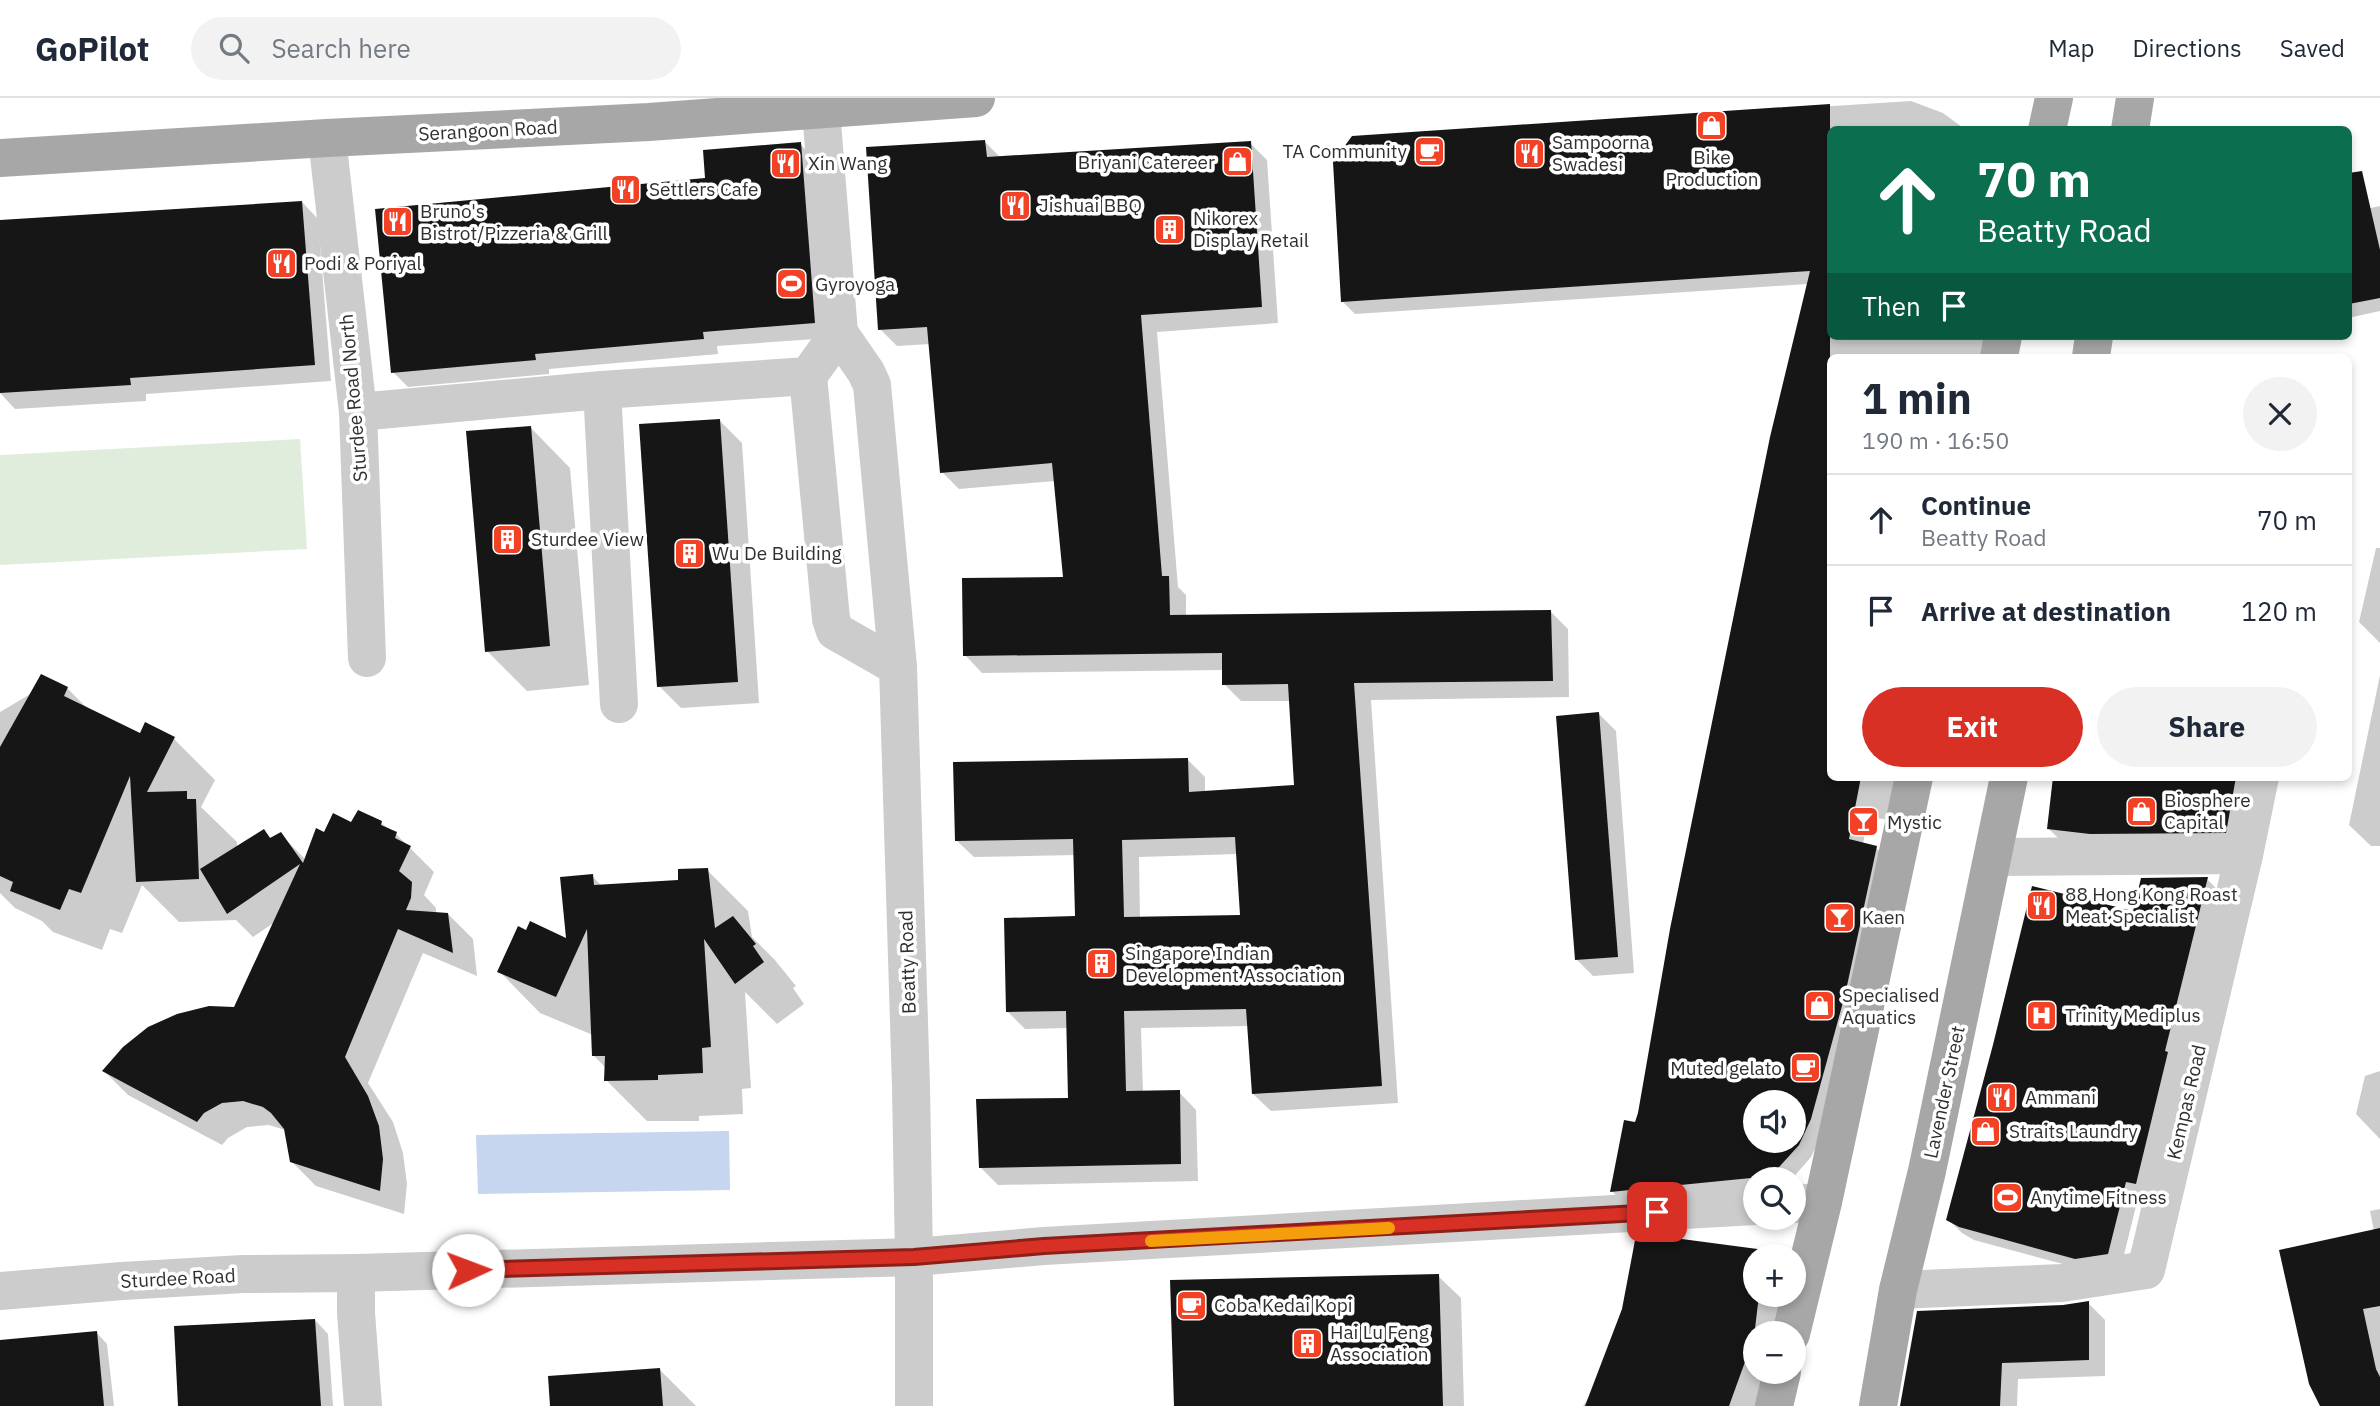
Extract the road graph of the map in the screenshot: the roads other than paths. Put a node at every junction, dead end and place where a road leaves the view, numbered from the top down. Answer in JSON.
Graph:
{"nodes":[{"id":1,"x":976,"y":98,"type":"edge"},
{"id":2,"x":2054,"y":98,"type":"edge"},
{"id":3,"x":2135,"y":98,"type":"edge"},
{"id":4,"x":820,"y":103,"type":"edge"},
{"id":5,"x":2048,"y":126,"type":"edge"},
{"id":6,"x":2131,"y":126,"type":"edge"},
{"id":7,"x":327,"y":138,"type":"junction"},
{"id":8,"x":0,"y":158,"type":"edge"},
{"id":9,"x":839,"y":333,"type":"junction"},
{"id":10,"x":808,"y":376,"type":"junction"},
{"id":11,"x":602,"y":390,"type":"junction"},
{"id":12,"x":358,"y":412,"type":"junction"},
{"id":13,"x":367,"y":658,"type":"dead end"},
{"id":14,"x":898,"y":667,"type":"junction"},
{"id":15,"x":619,"y":704,"type":"dead end"},
{"id":16,"x":1913,"y":781,"type":"edge"},
{"id":17,"x":2008,"y":781,"type":"edge"},
{"id":18,"x":2259,"y":781,"type":"edge"},
{"id":19,"x":2244,"y":855,"type":"junction"},
{"id":20,"x":1993,"y":857,"type":"junction"},
{"id":21,"x":1808,"y":1203,"type":"edge"},
{"id":22,"x":1743,"y":1207,"type":"edge"},
{"id":23,"x":914,"y":1257,"type":"junction"},
{"id":24,"x":356,"y":1273,"type":"junction"},
{"id":25,"x":1898,"y":1290,"type":"junction"},
{"id":26,"x":0,"y":1292,"type":"edge"},
{"id":27,"x":1793,"y":1321,"type":"edge"},
{"id":28,"x":1779,"y":1384,"type":"edge"},
{"id":29,"x":363,"y":1406,"type":"edge"},
{"id":30,"x":914,"y":1406,"type":"edge"},
{"id":31,"x":1774,"y":1406,"type":"edge"},
{"id":32,"x":1878,"y":1406,"type":"edge"}],
"edges":[{"from":1,"to":4,"type":"main road","name":"Serangoon Road"},
{"from":2,"to":5,"type":"main road"},
{"from":3,"to":6,"type":"main road"},
{"from":4,"to":7,"type":"main road","name":"Serangoon Road"},
{"from":4,"to":9,"type":"street"},
{"from":7,"to":8,"type":"main road","name":"Serangoon Road"},
{"from":7,"to":12,"type":"street","name":"Sturdee Road North"},
{"from":9,"to":10,"type":"street"},
{"from":9,"to":14,"type":"street","name":"Beatty Road"},
{"from":10,"to":11,"type":"street"},
{"from":10,"to":14,"type":"street"},
{"from":11,"to":12,"type":"street"},
{"from":11,"to":15,"type":"street"},
{"from":12,"to":13,"type":"street","name":"Sturdee Road North"},
{"from":14,"to":23,"type":"street","name":"Beatty Road"},
{"from":16,"to":21,"type":"main road"},
{"from":17,"to":20,"type":"main road","name":"Lavender Street"},
{"from":18,"to":19,"type":"street","name":"Kempas Road"},
{"from":19,"to":20,"type":"street"},
{"from":19,"to":25,"type":"street","name":"Kempas Road"},
{"from":20,"to":25,"type":"main road","name":"Lavender Street"},
{"from":21,"to":27,"type":"main road"},
{"from":22,"to":23,"type":"street"},
{"from":23,"to":24,"type":"street","name":"Sturdee Road"},
{"from":23,"to":30,"type":"street","name":"Beatty Road"},
{"from":24,"to":26,"type":"street","name":"Sturdee Road"},
{"from":24,"to":29,"type":"street"},
{"from":25,"to":32,"type":"main road","name":"Lavender Street"},
{"from":28,"to":31,"type":"main road"}]}
